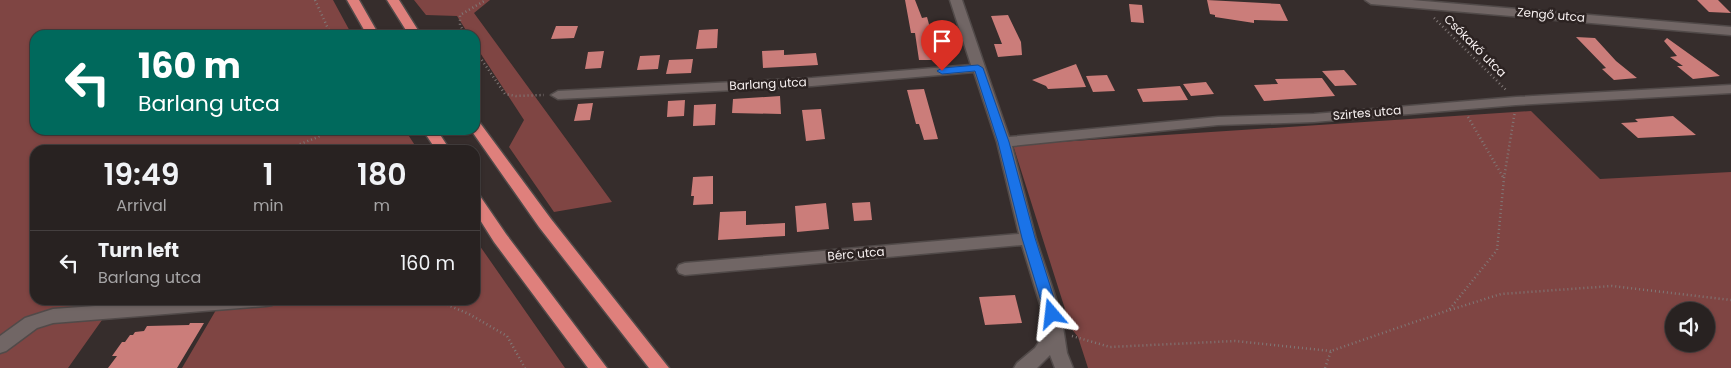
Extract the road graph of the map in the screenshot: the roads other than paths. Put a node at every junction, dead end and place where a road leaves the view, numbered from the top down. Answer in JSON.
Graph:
{"nodes":[{"id":1,"x":353,"y":0,"type":"edge"},
{"id":2,"x":393,"y":0,"type":"edge"},
{"id":3,"x":956,"y":0,"type":"edge"},
{"id":4,"x":1371,"y":0,"type":"edge"},
{"id":5,"x":370,"y":30,"type":"edge"},
{"id":6,"x":412,"y":30,"type":"edge"},
{"id":7,"x":1731,"y":31,"type":"edge"},
{"id":8,"x":978,"y":68,"type":"junction"},
{"id":9,"x":1731,"y":89,"type":"edge"},
{"id":10,"x":558,"y":95,"type":"road end"},
{"id":11,"x":480,"y":133,"type":"edge"},
{"id":12,"x":1004,"y":142,"type":"junction"},
{"id":13,"x":480,"y":208,"type":"edge"},
{"id":14,"x":1028,"y":238,"type":"junction"},
{"id":15,"x":684,"y":269,"type":"dead end"},
{"id":16,"x":199,"y":305,"type":"edge"},
{"id":17,"x":1054,"y":332,"type":"junction"},
{"id":18,"x":0,"y":346,"type":"edge"},
{"id":19,"x":598,"y":368,"type":"edge"},
{"id":20,"x":660,"y":368,"type":"edge"},
{"id":21,"x":1023,"y":368,"type":"edge"},
{"id":22,"x":1064,"y":368,"type":"edge"}],
"edges":[{"from":1,"to":5,"type":"highway"},
{"from":2,"to":6,"type":"highway"},
{"from":3,"to":8,"type":"street"},
{"from":4,"to":7,"type":"street","name":"Zengő utca"},
{"from":8,"to":10,"type":"street","name":"Barlang utca"},
{"from":8,"to":12,"type":"street"},
{"from":9,"to":12,"type":"street","name":"Szirtes utca"},
{"from":11,"to":20,"type":"highway"},
{"from":12,"to":14,"type":"street"},
{"from":13,"to":19,"type":"highway"},
{"from":14,"to":15,"type":"street","name":"Bérc utca"},
{"from":14,"to":17,"type":"street"},
{"from":16,"to":18,"type":"street"},
{"from":17,"to":21,"type":"street"},
{"from":17,"to":22,"type":"street"}]}
